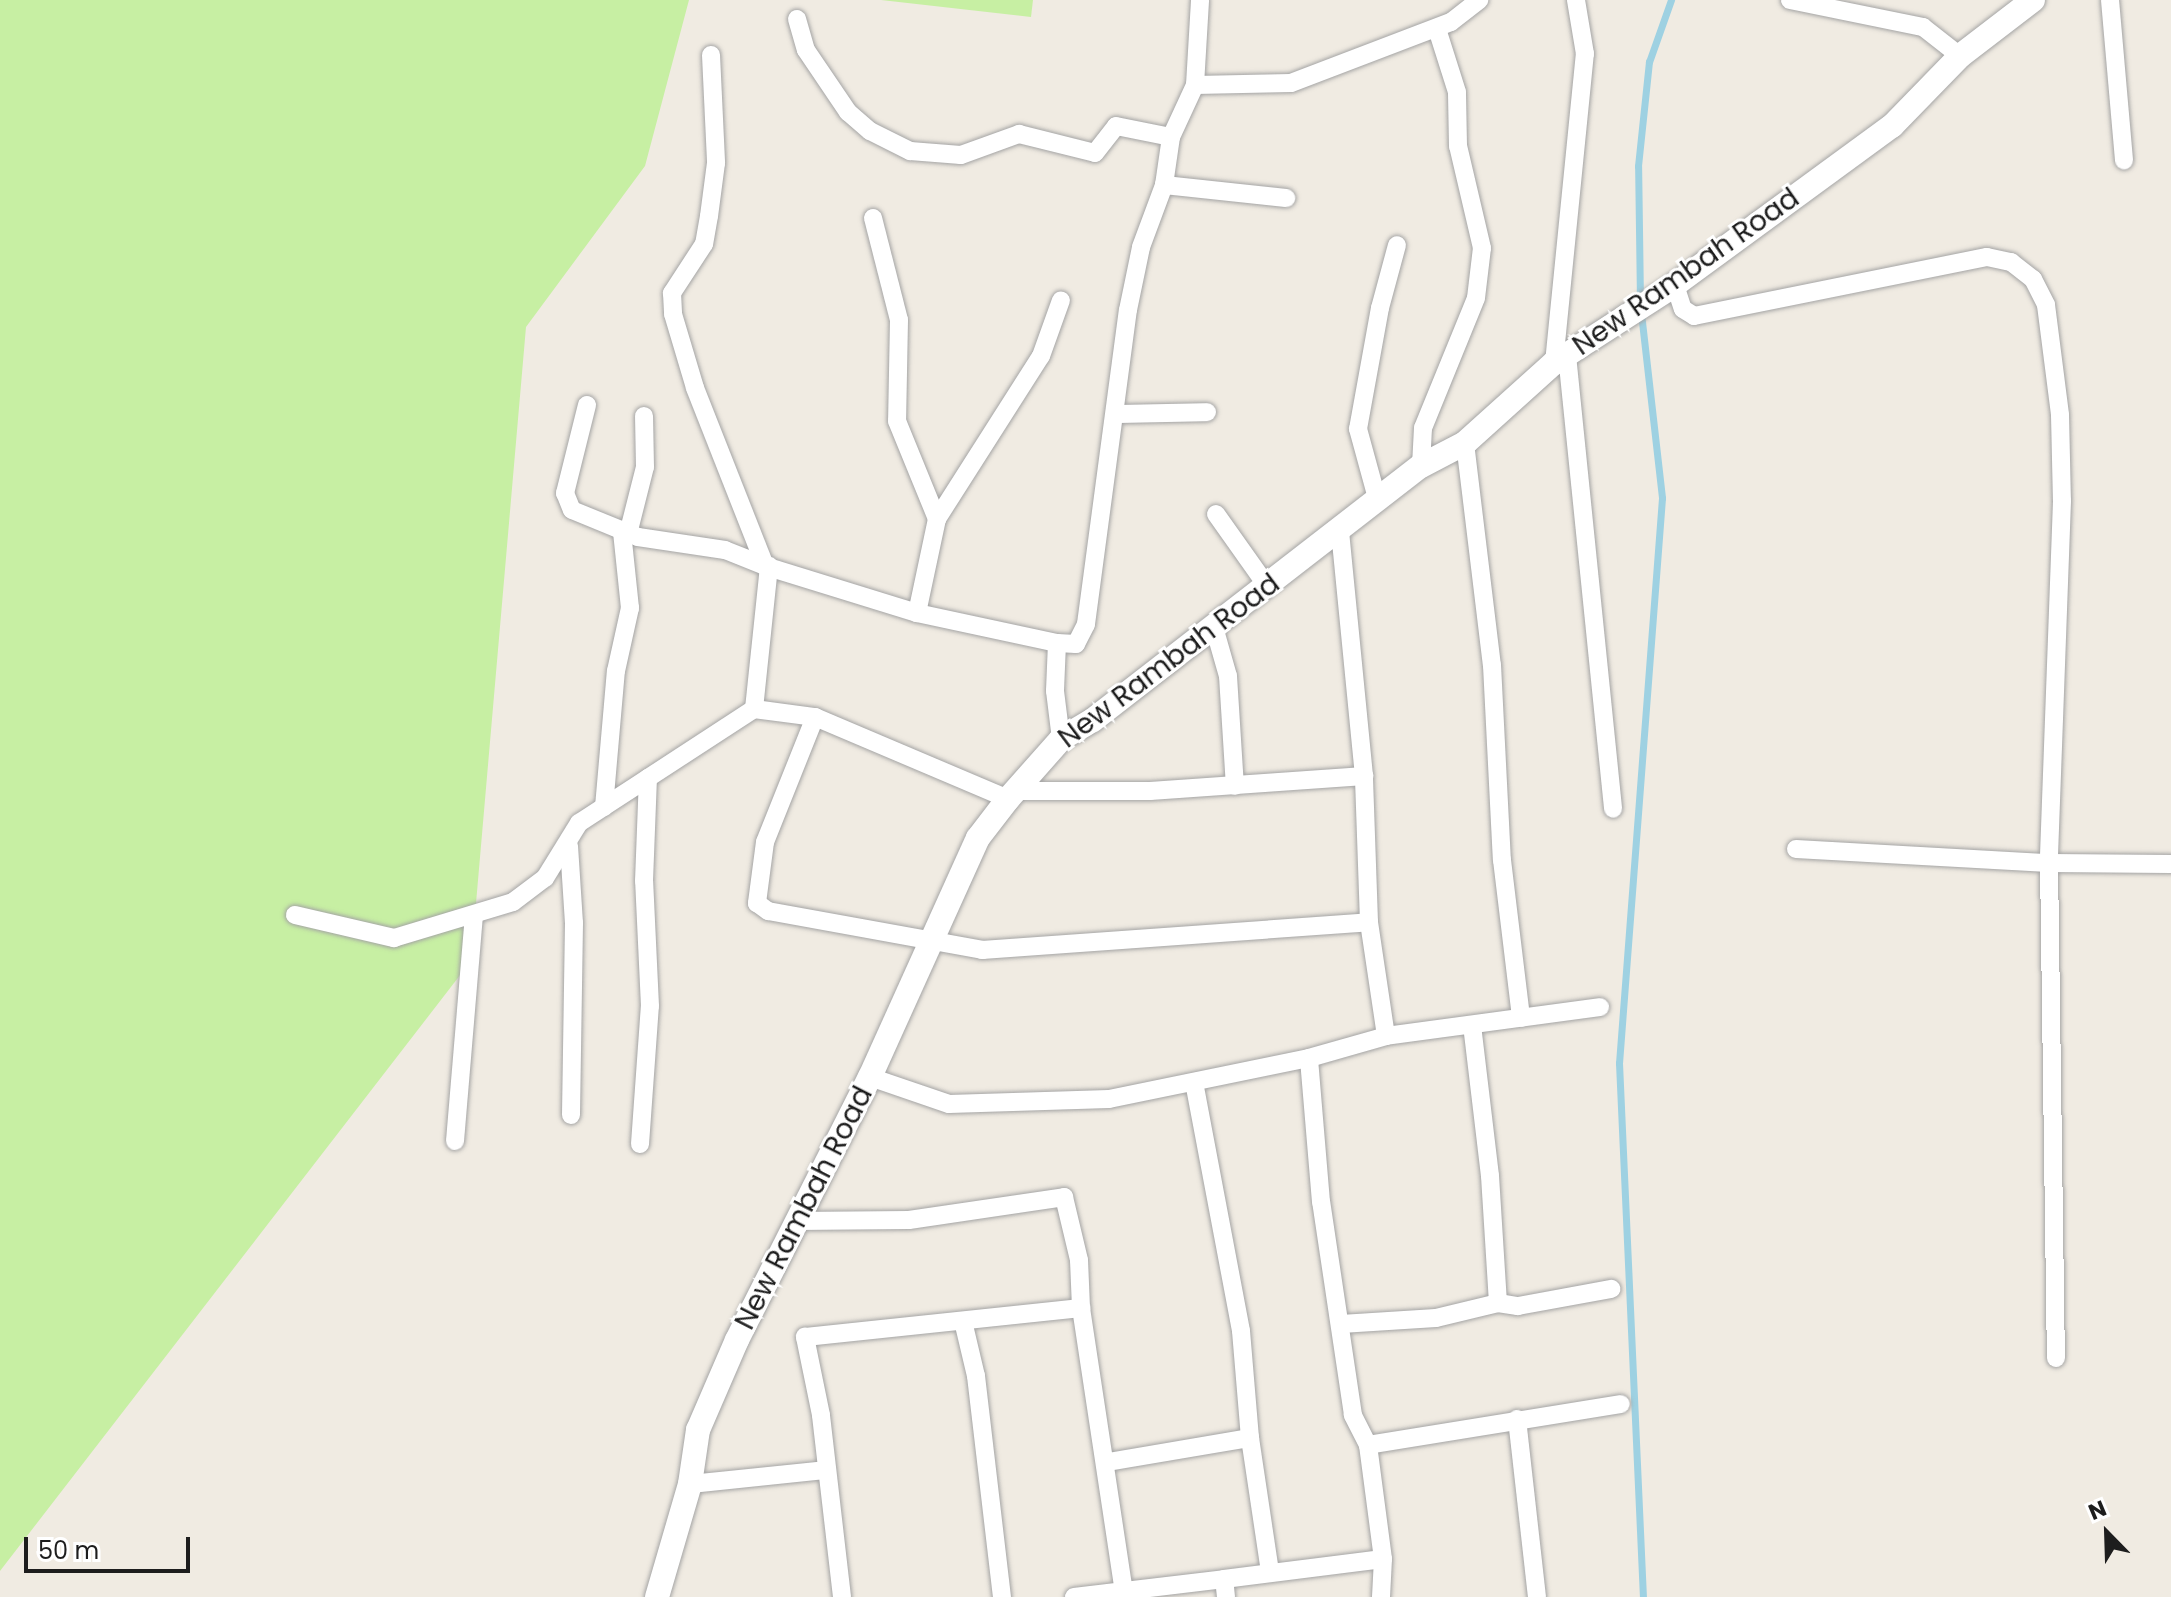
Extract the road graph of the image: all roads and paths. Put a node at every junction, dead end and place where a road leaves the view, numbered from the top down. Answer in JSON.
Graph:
{"nodes":[{"id":1,"x":1200,"y":0,"type":"edge"},
{"id":2,"x":1479,"y":0,"type":"edge"},
{"id":3,"x":1576,"y":0,"type":"edge"},
{"id":4,"x":1790,"y":0,"type":"edge"},
{"id":5,"x":2033,"y":0,"type":"edge"},
{"id":6,"x":2110,"y":0,"type":"edge"},
{"id":7,"x":797,"y":19,"type":"dead end"},
{"id":8,"x":1437,"y":29,"type":"junction"},
{"id":9,"x":711,"y":55,"type":"dead end"},
{"id":10,"x":1960,"y":56,"type":"junction"},
{"id":11,"x":1195,"y":85,"type":"junction"},
{"id":12,"x":1171,"y":137,"type":"junction"},
{"id":13,"x":2124,"y":160,"type":"dead end"},
{"id":14,"x":1164,"y":185,"type":"junction"},
{"id":15,"x":1286,"y":198,"type":"dead end"},
{"id":16,"x":873,"y":218,"type":"dead end"},
{"id":17,"x":1397,"y":245,"type":"dead end"},
{"id":18,"x":1672,"y":287,"type":"junction"},
{"id":19,"x":1061,"y":300,"type":"dead end"},
{"id":20,"x":1560,"y":359,"type":"junction"},
{"id":21,"x":587,"y":405,"type":"dead end"},
{"id":22,"x":1207,"y":412,"type":"dead end"},
{"id":23,"x":1115,"y":414,"type":"junction"},
{"id":24,"x":644,"y":416,"type":"dead end"},
{"id":25,"x":1465,"y":443,"type":"junction"},
{"id":26,"x":1421,"y":466,"type":"junction"},
{"id":27,"x":1378,"y":502,"type":"junction"},
{"id":28,"x":1216,"y":514,"type":"dead end"},
{"id":29,"x":937,"y":519,"type":"junction"},
{"id":30,"x":1340,"y":530,"type":"junction"},
{"id":31,"x":625,"y":533,"type":"junction"},
{"id":32,"x":767,"y":566,"type":"junction"},
{"id":33,"x":1267,"y":586,"type":"junction"},
{"id":34,"x":917,"y":613,"type":"junction"},
{"id":35,"x":1214,"y":627,"type":"junction"},
{"id":36,"x":1057,"y":643,"type":"junction"},
{"id":37,"x":754,"y":709,"type":"junction"},
{"id":38,"x":815,"y":717,"type":"junction"},
{"id":39,"x":1061,"y":739,"type":"junction"},
{"id":40,"x":1364,"y":776,"type":"junction"},
{"id":41,"x":648,"y":778,"type":"junction"},
{"id":42,"x":1235,"y":786,"type":"junction"},
{"id":43,"x":1012,"y":795,"type":"junction"},
{"id":44,"x":604,"y":807,"type":"junction"},
{"id":45,"x":1613,"y":809,"type":"dead end"},
{"id":46,"x":569,"y":846,"type":"junction"},
{"id":47,"x":1796,"y":849,"type":"dead end"},
{"id":48,"x":2049,"y":863,"type":"junction"},
{"id":49,"x":2171,"y":864,"type":"edge"},
{"id":50,"x":295,"y":915,"type":"dead end"},
{"id":51,"x":474,"y":916,"type":"junction"},
{"id":52,"x":1369,"y":922,"type":"junction"},
{"id":53,"x":930,"y":945,"type":"junction"},
{"id":54,"x":1600,"y":1007,"type":"dead end"},
{"id":55,"x":1521,"y":1018,"type":"junction"},
{"id":56,"x":1472,"y":1025,"type":"junction"},
{"id":57,"x":1386,"y":1036,"type":"junction"},
{"id":58,"x":1309,"y":1058,"type":"junction"},
{"id":59,"x":870,"y":1077,"type":"junction"},
{"id":60,"x":1194,"y":1082,"type":"junction"},
{"id":61,"x":571,"y":1115,"type":"dead end"},
{"id":62,"x":455,"y":1141,"type":"dead end"},
{"id":63,"x":640,"y":1144,"type":"dead end"},
{"id":64,"x":795,"y":1221,"type":"junction"},
{"id":65,"x":1611,"y":1289,"type":"dead end"},
{"id":66,"x":1498,"y":1303,"type":"junction"},
{"id":67,"x":1081,"y":1308,"type":"junction"},
{"id":68,"x":963,"y":1321,"type":"junction"},
{"id":69,"x":1341,"y":1324,"type":"junction"},
{"id":70,"x":2056,"y":1358,"type":"dead end"},
{"id":71,"x":1621,"y":1404,"type":"dead end"},
{"id":72,"x":1517,"y":1419,"type":"junction"},
{"id":73,"x":1250,"y":1438,"type":"junction"},
{"id":74,"x":1368,"y":1445,"type":"junction"},
{"id":75,"x":1108,"y":1462,"type":"junction"},
{"id":76,"x":825,"y":1470,"type":"junction"},
{"id":77,"x":690,"y":1484,"type":"junction"},
{"id":78,"x":1383,"y":1559,"type":"junction"},
{"id":79,"x":1270,"y":1572,"type":"junction"},
{"id":80,"x":1225,"y":1588,"type":"edge"},
{"id":81,"x":1124,"y":1591,"type":"junction"},
{"id":82,"x":657,"y":1597,"type":"edge"},
{"id":83,"x":842,"y":1597,"type":"edge"},
{"id":84,"x":1002,"y":1597,"type":"edge"},
{"id":85,"x":1074,"y":1597,"type":"edge"},
{"id":86,"x":1381,"y":1597,"type":"edge"},
{"id":87,"x":1537,"y":1597,"type":"edge"}],
"edges":[{"from":1,"to":11,"type":"street"},
{"from":2,"to":8,"type":"street"},
{"from":3,"to":20,"type":"street"},
{"from":4,"to":10,"type":"street"},
{"from":5,"to":10,"type":"street","name":"New Rambah Road"},
{"from":6,"to":13,"type":"street"},
{"from":7,"to":12,"type":"street"},
{"from":8,"to":11,"type":"street"},
{"from":8,"to":26,"type":"street"},
{"from":9,"to":32,"type":"street"},
{"from":10,"to":18,"type":"street","name":"New Rambah Road"},
{"from":11,"to":12,"type":"street"},
{"from":12,"to":14,"type":"street"},
{"from":14,"to":15,"type":"street"},
{"from":14,"to":23,"type":"street"},
{"from":16,"to":29,"type":"street"},
{"from":17,"to":27,"type":"street"},
{"from":18,"to":20,"type":"street","name":"New Rambah Road"},
{"from":18,"to":48,"type":"street"},
{"from":19,"to":29,"type":"street"},
{"from":20,"to":25,"type":"street","name":"New Rambah Road"},
{"from":20,"to":45,"type":"street"},
{"from":21,"to":31,"type":"street"},
{"from":22,"to":23,"type":"street"},
{"from":23,"to":36,"type":"street"},
{"from":24,"to":31,"type":"street"},
{"from":25,"to":26,"type":"street","name":"New Rambah Road"},
{"from":25,"to":55,"type":"street"},
{"from":26,"to":27,"type":"street","name":"New Rambah Road"},
{"from":27,"to":30,"type":"street","name":"New Rambah Road"},
{"from":28,"to":33,"type":"street"},
{"from":29,"to":34,"type":"street"},
{"from":30,"to":33,"type":"street","name":"New Rambah Road"},
{"from":30,"to":40,"type":"street"},
{"from":31,"to":32,"type":"street"},
{"from":31,"to":44,"type":"street"},
{"from":32,"to":34,"type":"street"},
{"from":32,"to":37,"type":"street"},
{"from":33,"to":35,"type":"street","name":"New Rambah Road"},
{"from":34,"to":36,"type":"street"},
{"from":35,"to":39,"type":"street","name":"New Rambah Road"},
{"from":35,"to":42,"type":"street"},
{"from":36,"to":39,"type":"street"},
{"from":37,"to":38,"type":"street"},
{"from":37,"to":41,"type":"street"},
{"from":38,"to":43,"type":"street"},
{"from":38,"to":53,"type":"street"},
{"from":39,"to":43,"type":"street","name":"New Rambah Road"},
{"from":40,"to":42,"type":"street"},
{"from":40,"to":52,"type":"street"},
{"from":41,"to":44,"type":"street"},
{"from":41,"to":63,"type":"street"},
{"from":42,"to":43,"type":"street"},
{"from":43,"to":53,"type":"street","name":"New Rambah Road"},
{"from":44,"to":46,"type":"street"},
{"from":46,"to":51,"type":"street"},
{"from":46,"to":61,"type":"street"},
{"from":47,"to":48,"type":"street"},
{"from":48,"to":49,"type":"street"},
{"from":48,"to":70,"type":"street"},
{"from":50,"to":51,"type":"street"},
{"from":51,"to":62,"type":"street"},
{"from":52,"to":53,"type":"street"},
{"from":52,"to":57,"type":"street"},
{"from":53,"to":59,"type":"street","name":"New Rambah Road"},
{"from":54,"to":55,"type":"street"},
{"from":55,"to":56,"type":"street"},
{"from":56,"to":57,"type":"street"},
{"from":56,"to":66,"type":"street"},
{"from":57,"to":58,"type":"street"},
{"from":58,"to":60,"type":"street"},
{"from":58,"to":69,"type":"street"},
{"from":59,"to":60,"type":"street"},
{"from":59,"to":64,"type":"street","name":"New Rambah Road"},
{"from":60,"to":73,"type":"street"},
{"from":64,"to":67,"type":"street"},
{"from":64,"to":77,"type":"street","name":"New Rambah Road"},
{"from":65,"to":66,"type":"street"},
{"from":66,"to":69,"type":"street"},
{"from":67,"to":68,"type":"street"},
{"from":67,"to":75,"type":"street"},
{"from":68,"to":76,"type":"street"},
{"from":68,"to":84,"type":"street"},
{"from":69,"to":74,"type":"street"},
{"from":71,"to":72,"type":"street"},
{"from":72,"to":74,"type":"street"},
{"from":72,"to":87,"type":"street"},
{"from":73,"to":75,"type":"street"},
{"from":73,"to":79,"type":"street"},
{"from":74,"to":78,"type":"street"},
{"from":75,"to":81,"type":"street"},
{"from":76,"to":77,"type":"street"},
{"from":76,"to":83,"type":"street"},
{"from":77,"to":82,"type":"street","name":"New Rambah Road"},
{"from":78,"to":79,"type":"street"},
{"from":78,"to":86,"type":"street"},
{"from":79,"to":80,"type":"street"},
{"from":80,"to":81,"type":"street"},
{"from":81,"to":85,"type":"street"}]}
